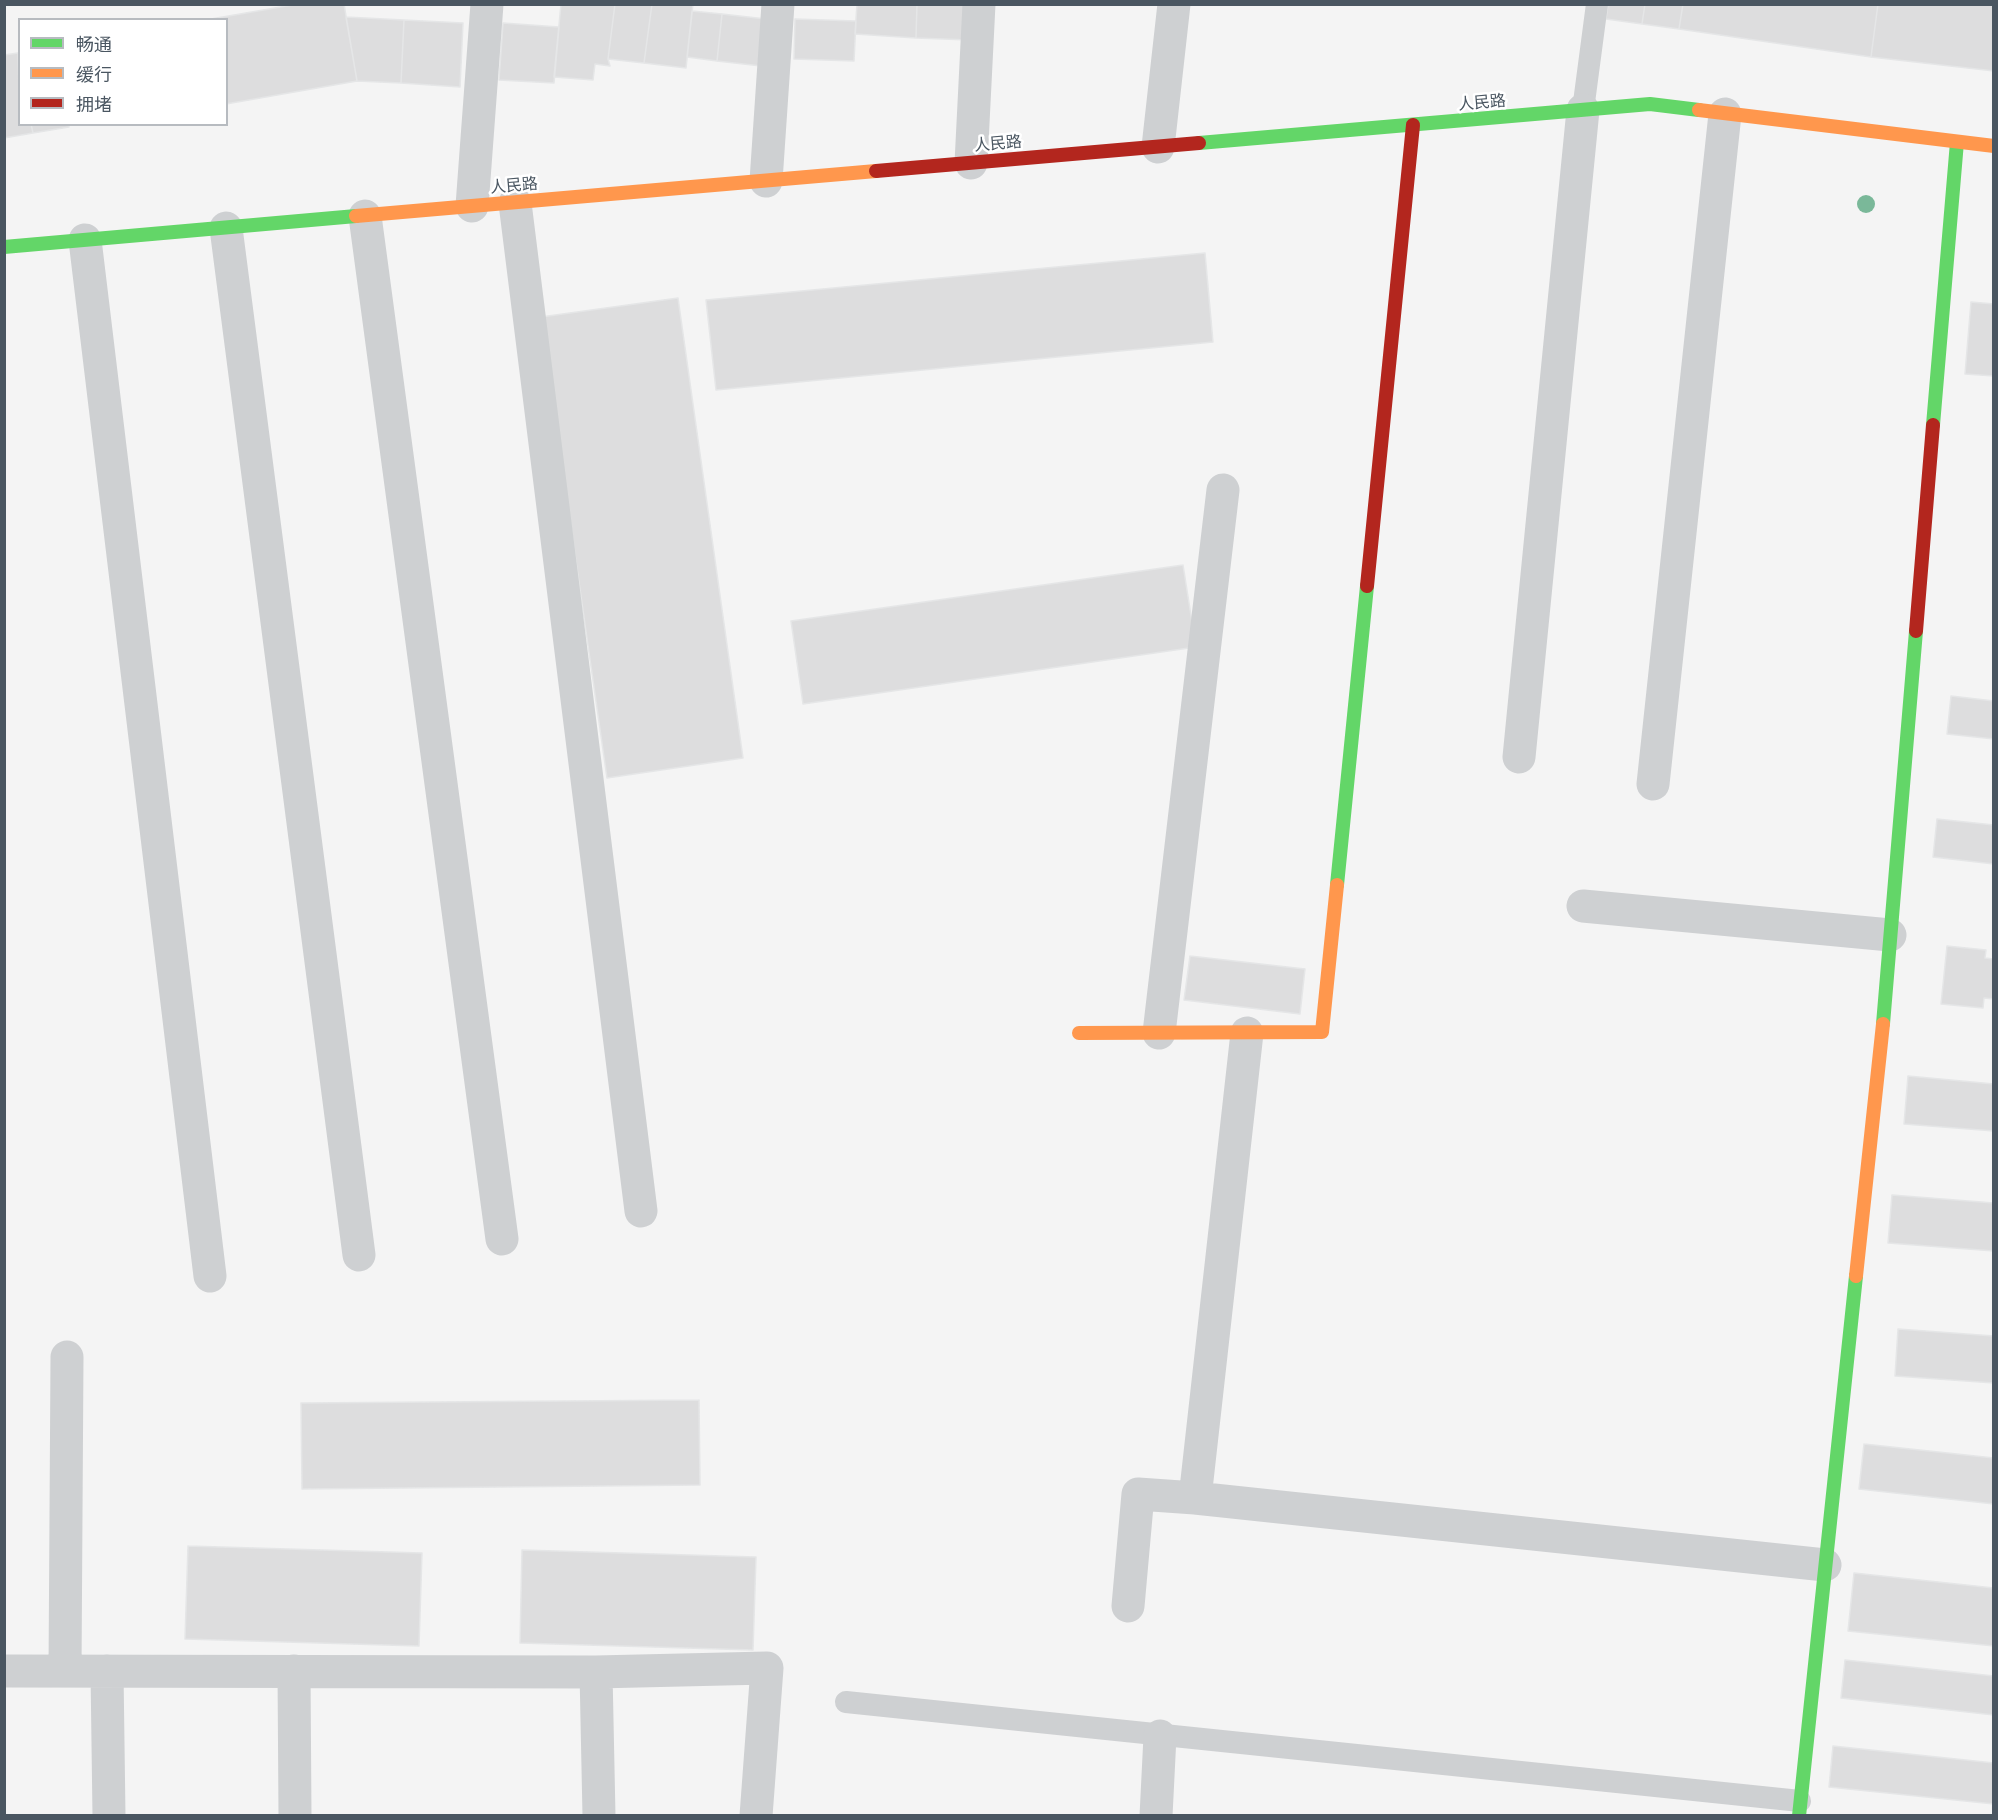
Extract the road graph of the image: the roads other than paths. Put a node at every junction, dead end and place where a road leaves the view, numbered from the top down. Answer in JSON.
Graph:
{"nodes":[{"id":1,"x":487,"y":4,"type":"edge"},
{"id":2,"x":778,"y":4,"type":"edge"},
{"id":3,"x":979,"y":4,"type":"edge"},
{"id":4,"x":1174,"y":4,"type":"edge"},
{"id":5,"x":1597,"y":4,"type":"edge"},
{"id":6,"x":1583,"y":110,"type":"junction"},
{"id":7,"x":1725,"y":114,"type":"junction"},
{"id":8,"x":1413,"y":125,"type":"junction"},
{"id":9,"x":1958,"y":142,"type":"junction"},
{"id":10,"x":1994,"y":146,"type":"edge"},
{"id":11,"x":1158,"y":147,"type":"junction"},
{"id":12,"x":971,"y":163,"type":"junction"},
{"id":13,"x":766,"y":181,"type":"junction"},
{"id":14,"x":515,"y":203,"type":"junction"},
{"id":15,"x":472,"y":207,"type":"junction"},
{"id":16,"x":365,"y":216,"type":"junction"},
{"id":17,"x":226,"y":228,"type":"junction"},
{"id":18,"x":85,"y":240,"type":"junction"},
{"id":19,"x":4,"y":247,"type":"edge"},
{"id":20,"x":1223,"y":489,"type":"dead end"},
{"id":21,"x":1519,"y":757,"type":"dead end"},
{"id":22,"x":1653,"y":784,"type":"dead end"},
{"id":23,"x":1583,"y":906,"type":"dead end"},
{"id":24,"x":1890,"y":935,"type":"junction"},
{"id":25,"x":1079,"y":1033,"type":"dead end"},
{"id":26,"x":1159,"y":1033,"type":"junction"},
{"id":27,"x":1247,"y":1033,"type":"junction"},
{"id":28,"x":641,"y":1211,"type":"dead end"},
{"id":29,"x":502,"y":1239,"type":"dead end"},
{"id":30,"x":359,"y":1255,"type":"dead end"},
{"id":31,"x":210,"y":1276,"type":"dead end"},
{"id":32,"x":67,"y":1357,"type":"dead end"},
{"id":33,"x":1195,"y":1498,"type":"junction"},
{"id":34,"x":1825,"y":1565,"type":"junction"},
{"id":35,"x":1128,"y":1606,"type":"dead end"},
{"id":36,"x":4,"y":1671,"type":"edge"},
{"id":37,"x":65,"y":1671,"type":"junction"},
{"id":38,"x":107,"y":1671,"type":"junction"},
{"id":39,"x":294,"y":1671,"type":"junction"},
{"id":40,"x":596,"y":1672,"type":"junction"},
{"id":41,"x":846,"y":1702,"type":"dead end"},
{"id":42,"x":1160,"y":1736,"type":"junction"},
{"id":43,"x":1800,"y":1808,"type":"edge"},
{"id":44,"x":109,"y":1815,"type":"edge"},
{"id":45,"x":295,"y":1815,"type":"edge"},
{"id":46,"x":598,"y":1815,"type":"edge"},
{"id":47,"x":756,"y":1815,"type":"edge"},
{"id":48,"x":1156,"y":1815,"type":"edge"}],
"edges":[{"from":1,"to":15,"type":"street"},
{"from":2,"to":13,"type":"street"},
{"from":3,"to":12,"type":"street"},
{"from":4,"to":11,"type":"street"},
{"from":5,"to":6,"type":"lane"},
{"from":6,"to":7,"type":"street","name":"人民路"},
{"from":6,"to":8,"type":"street","name":"人民路"},
{"from":6,"to":21,"type":"street"},
{"from":7,"to":9,"type":"street","name":"人民路"},
{"from":7,"to":22,"type":"street"},
{"from":8,"to":11,"type":"street","name":"人民路"},
{"from":8,"to":27,"type":"street"},
{"from":9,"to":10,"type":"street","name":"人民路"},
{"from":9,"to":24,"type":"street"},
{"from":11,"to":12,"type":"street","name":"人民路"},
{"from":12,"to":13,"type":"street","name":"人民路"},
{"from":13,"to":14,"type":"street","name":"人民路"},
{"from":14,"to":15,"type":"street","name":"人民路"},
{"from":14,"to":28,"type":"street"},
{"from":15,"to":16,"type":"street","name":"人民路"},
{"from":16,"to":17,"type":"street","name":"人民路"},
{"from":16,"to":29,"type":"street"},
{"from":17,"to":18,"type":"street","name":"人民路"},
{"from":17,"to":30,"type":"street"},
{"from":18,"to":19,"type":"street","name":"人民路"},
{"from":18,"to":31,"type":"street"},
{"from":20,"to":26,"type":"street"},
{"from":23,"to":24,"type":"street"},
{"from":24,"to":34,"type":"street"},
{"from":25,"to":26,"type":"street"},
{"from":26,"to":27,"type":"street"},
{"from":27,"to":33,"type":"street"},
{"from":32,"to":37,"type":"street"},
{"from":33,"to":34,"type":"street"},
{"from":33,"to":35,"type":"street"},
{"from":34,"to":43,"type":"street"},
{"from":36,"to":37,"type":"street"},
{"from":37,"to":38,"type":"street"},
{"from":38,"to":39,"type":"street"},
{"from":38,"to":44,"type":"street"},
{"from":39,"to":40,"type":"street"},
{"from":39,"to":45,"type":"street"},
{"from":40,"to":46,"type":"street"},
{"from":40,"to":47,"type":"street"},
{"from":41,"to":42,"type":"lane"},
{"from":42,"to":43,"type":"lane"},
{"from":42,"to":48,"type":"street"}]}
